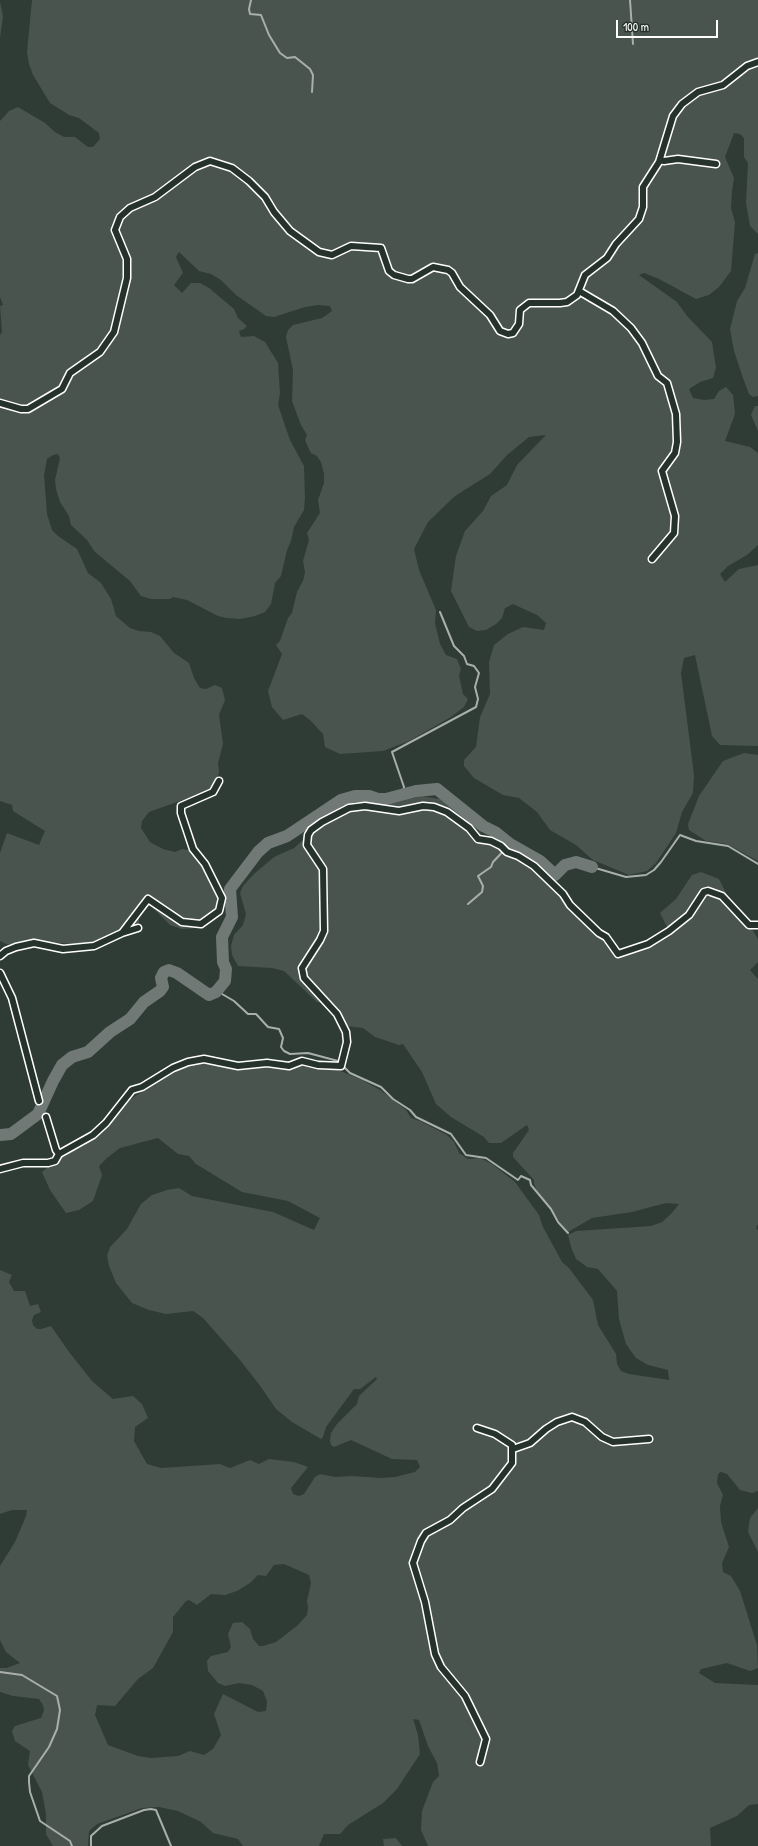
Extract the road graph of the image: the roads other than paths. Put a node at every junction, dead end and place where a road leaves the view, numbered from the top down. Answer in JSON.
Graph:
{"nodes":[{"id":1,"x":758,"y":62,"type":"edge"},
{"id":2,"x":660,"y":160,"type":"junction"},
{"id":3,"x":716,"y":164,"type":"dead end"},
{"id":4,"x":579,"y":291,"type":"junction"},
{"id":5,"x":0,"y":403,"type":"edge"},
{"id":6,"x":652,"y":559,"type":"dead end"},
{"id":7,"x":219,"y":781,"type":"dead end"},
{"id":8,"x":758,"y":925,"type":"edge"},
{"id":9,"x":138,"y":928,"type":"dead end"},
{"id":10,"x":122,"y":933,"type":"junction"},
{"id":11,"x":0,"y":956,"type":"edge"},
{"id":12,"x":0,"y":973,"type":"edge"},
{"id":13,"x":39,"y":1102,"type":"dead end"},
{"id":14,"x":46,"y":1117,"type":"dead end"},
{"id":15,"x":59,"y":1154,"type":"junction"},
{"id":16,"x":0,"y":1170,"type":"edge"},
{"id":17,"x":477,"y":1428,"type":"dead end"},
{"id":18,"x":649,"y":1439,"type":"dead end"},
{"id":19,"x":513,"y":1449,"type":"junction"},
{"id":20,"x":480,"y":1762,"type":"dead end"}],
"edges":[{"from":1,"to":2,"type":"street"},
{"from":2,"to":3,"type":"street"},
{"from":2,"to":4,"type":"street"},
{"from":4,"to":5,"type":"street"},
{"from":4,"to":6,"type":"street"},
{"from":7,"to":10,"type":"street"},
{"from":8,"to":15,"type":"street"},
{"from":9,"to":10,"type":"street"},
{"from":10,"to":11,"type":"street"},
{"from":12,"to":13,"type":"street"},
{"from":14,"to":15,"type":"street"},
{"from":15,"to":16,"type":"street"},
{"from":17,"to":19,"type":"street"},
{"from":18,"to":19,"type":"street"},
{"from":19,"to":20,"type":"street"}]}
